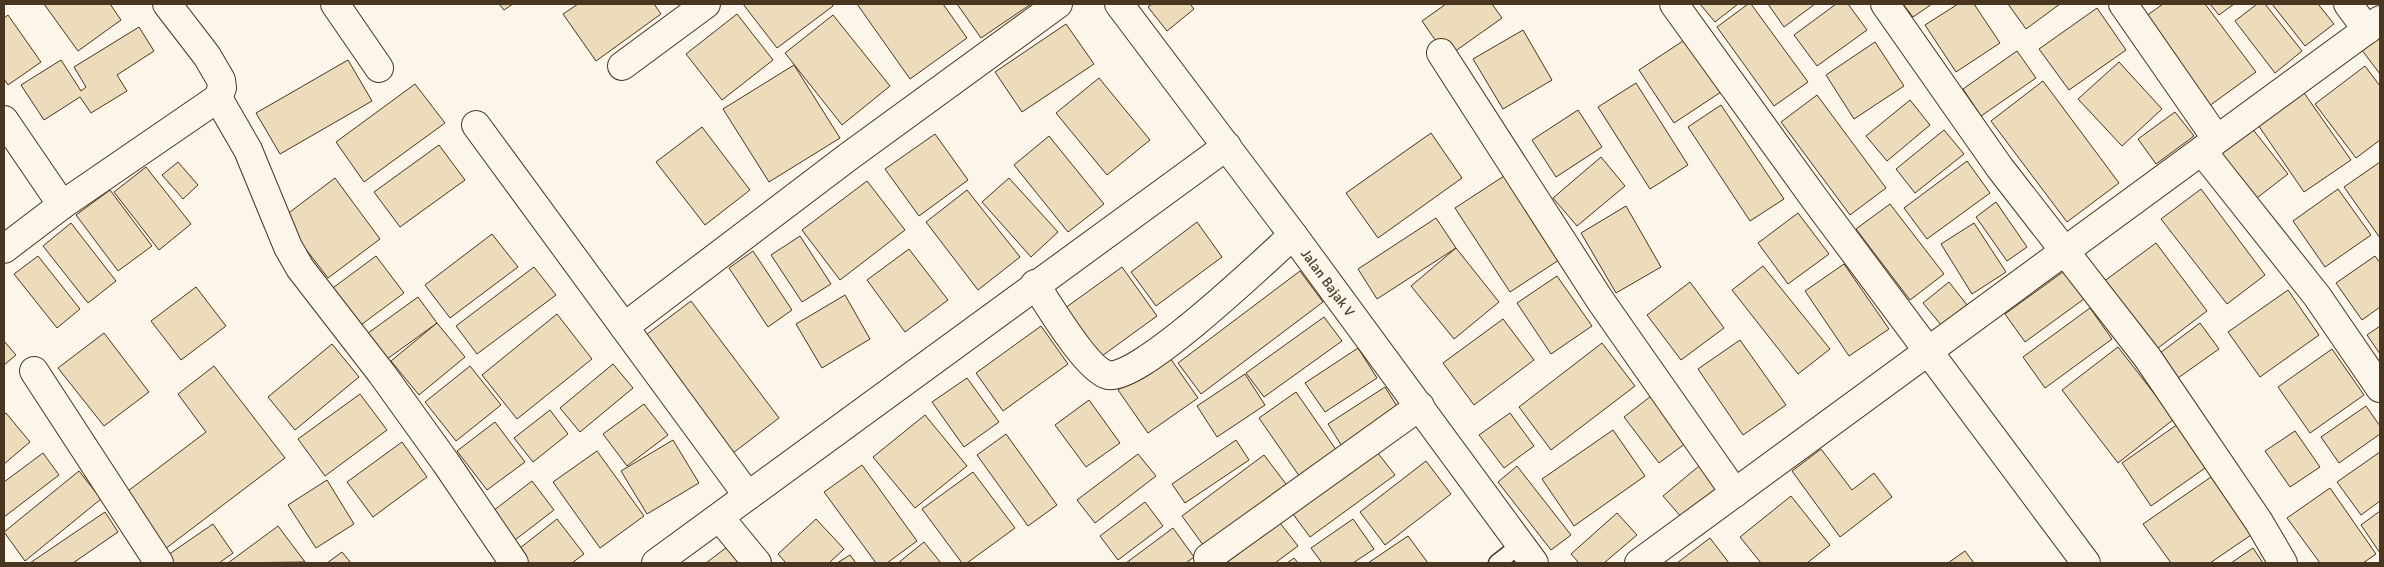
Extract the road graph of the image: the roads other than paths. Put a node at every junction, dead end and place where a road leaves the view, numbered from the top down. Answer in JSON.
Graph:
{"nodes":[{"id":1,"x":167,"y":4,"type":"edge"},
{"id":2,"x":334,"y":4,"type":"edge"},
{"id":3,"x":706,"y":4,"type":"edge"},
{"id":4,"x":1058,"y":4,"type":"edge"},
{"id":5,"x":1119,"y":4,"type":"edge"},
{"id":6,"x":1674,"y":4,"type":"edge"},
{"id":7,"x":1884,"y":4,"type":"edge"},
{"id":8,"x":2123,"y":4,"type":"edge"},
{"id":9,"x":2348,"y":4,"type":"edge"},
{"id":10,"x":2374,"y":25,"type":"edge"},
{"id":11,"x":1441,"y":53,"type":"dead end"},
{"id":12,"x":622,"y":66,"type":"dead end"},
{"id":13,"x":379,"y":68,"type":"dead end"},
{"id":14,"x":218,"y":98,"type":"junction"},
{"id":15,"x":4,"y":120,"type":"edge"},
{"id":16,"x":476,"y":125,"type":"dead end"},
{"id":17,"x":2209,"y":145,"type":"junction"},
{"id":18,"x":1227,"y":146,"type":"junction"},
{"id":19,"x":62,"y":205,"type":"junction"},
{"id":20,"x":1293,"y":235,"type":"junction"},
{"id":21,"x":4,"y":249,"type":"edge"},
{"id":22,"x":2066,"y":251,"type":"junction"},
{"id":23,"x":1035,"y":284,"type":"junction"},
{"id":24,"x":624,"y":327,"type":"junction"},
{"id":25,"x":1929,"y":352,"type":"junction"},
{"id":26,"x":34,"y":371,"type":"dead end"},
{"id":27,"x":2380,"y":388,"type":"edge"},
{"id":28,"x":1420,"y":406,"type":"junction"},
{"id":29,"x":1735,"y":493,"type":"junction"},
{"id":30,"x":748,"y":496,"type":"junction"},
{"id":31,"x":720,"y":518,"type":"junction"},
{"id":32,"x":1527,"y":554,"type":"edge"},
{"id":33,"x":1208,"y":558,"type":"dead end"},
{"id":34,"x":159,"y":563,"type":"edge"},
{"id":35,"x":514,"y":563,"type":"edge"},
{"id":36,"x":656,"y":563,"type":"edge"},
{"id":37,"x":757,"y":563,"type":"edge"},
{"id":38,"x":1497,"y":563,"type":"edge"},
{"id":39,"x":1639,"y":563,"type":"edge"},
{"id":40,"x":2086,"y":563,"type":"edge"},
{"id":41,"x":2283,"y":563,"type":"edge"}],
"edges":[{"from":1,"to":14,"type":"street"},
{"from":2,"to":13,"type":"street"},
{"from":3,"to":12,"type":"street"},
{"from":4,"to":24,"type":"street"},
{"from":5,"to":18,"type":"street","name":"Jalan Bajak V"},
{"from":6,"to":25,"type":"street"},
{"from":7,"to":22,"type":"street"},
{"from":8,"to":17,"type":"street"},
{"from":9,"to":10,"type":"street"},
{"from":10,"to":17,"type":"street"},
{"from":11,"to":29,"type":"street"},
{"from":14,"to":19,"type":"street"},
{"from":14,"to":35,"type":"street"},
{"from":15,"to":19,"type":"street"},
{"from":16,"to":24,"type":"street"},
{"from":17,"to":22,"type":"street"},
{"from":17,"to":27,"type":"street"},
{"from":18,"to":20,"type":"street","name":"Jalan Bajak V"},
{"from":18,"to":23,"type":"street"},
{"from":19,"to":21,"type":"street"},
{"from":20,"to":23,"type":"street"},
{"from":20,"to":28,"type":"street","name":"Jalan Bajak V"},
{"from":22,"to":25,"type":"street"},
{"from":22,"to":41,"type":"street"},
{"from":23,"to":30,"type":"street"},
{"from":24,"to":30,"type":"street"},
{"from":25,"to":29,"type":"street"},
{"from":25,"to":40,"type":"street"},
{"from":26,"to":34,"type":"street"},
{"from":28,"to":32,"type":"street","name":"Jalan Bajak V"},
{"from":28,"to":33,"type":"street"},
{"from":29,"to":39,"type":"street"},
{"from":30,"to":31,"type":"street"},
{"from":31,"to":36,"type":"street"},
{"from":31,"to":37,"type":"street"},
{"from":32,"to":38,"type":"lane"}]}
